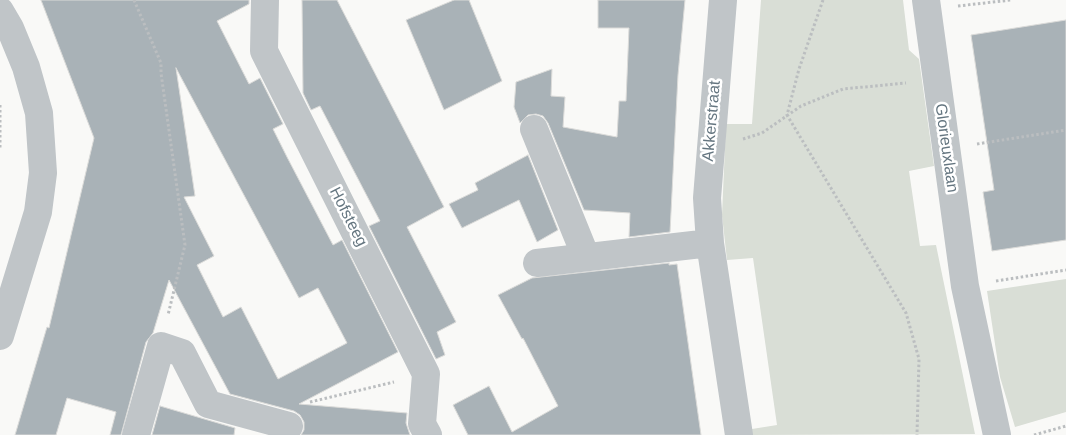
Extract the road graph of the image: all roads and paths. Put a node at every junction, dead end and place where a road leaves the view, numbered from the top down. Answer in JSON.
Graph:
{"nodes":[{"id":1,"x":134,"y":0,"type":"edge"},
{"id":2,"x":265,"y":0,"type":"edge"},
{"id":3,"x":723,"y":0,"type":"edge"},
{"id":4,"x":823,"y":0,"type":"edge"},
{"id":5,"x":1011,"y":0,"type":"edge"},
{"id":6,"x":927,"y":5,"type":"edge"},
{"id":7,"x":0,"y":11,"type":"edge"},
{"id":8,"x":937,"y":81,"type":"junction"},
{"id":9,"x":0,"y":105,"type":"edge"},
{"id":10,"x":786,"y":115,"type":"junction"},
{"id":11,"x":534,"y":129,"type":"dead end"},
{"id":12,"x":1066,"y":130,"type":"edge"},
{"id":13,"x":710,"y":141,"type":"junction"},
{"id":14,"x":0,"y":148,"type":"edge"},
{"id":15,"x":947,"y":149,"type":"junction"},
{"id":16,"x":710,"y":243,"type":"junction"},
{"id":17,"x":586,"y":257,"type":"junction"},
{"id":18,"x":537,"y":263,"type":"dead end"},
{"id":19,"x":1066,"y":270,"type":"edge"},
{"id":20,"x":965,"y":286,"type":"junction"},
{"id":21,"x":0,"y":336,"type":"edge"},
{"id":22,"x":161,"y":346,"type":"junction"},
{"id":23,"x":426,"y":374,"type":"junction"},
{"id":24,"x":289,"y":426,"type":"joint"},
{"id":25,"x":1066,"y":426,"type":"edge"},
{"id":26,"x":136,"y":435,"type":"edge"},
{"id":27,"x":428,"y":435,"type":"edge"},
{"id":28,"x":739,"y":435,"type":"edge"},
{"id":29,"x":917,"y":435,"type":"edge"},
{"id":30,"x":997,"y":435,"type":"edge"},
{"id":31,"x":1034,"y":435,"type":"edge"}],
"edges":[{"from":1,"to":22,"type":"path"},
{"from":2,"to":23,"type":"street","name":"Hofsteeg"},
{"from":3,"to":13,"type":"street","name":"Akkerstraat"},
{"from":4,"to":10,"type":"path"},
{"from":5,"to":6,"type":"path"},
{"from":6,"to":8,"type":"street","name":"Glorieuxlaan"},
{"from":7,"to":21,"type":"street"},
{"from":8,"to":10,"type":"path"},
{"from":8,"to":15,"type":"street","name":"Glorieuxlaan"},
{"from":9,"to":14,"type":"path"},
{"from":10,"to":13,"type":"path"},
{"from":10,"to":29,"type":"path"},
{"from":11,"to":17,"type":"street"},
{"from":12,"to":15,"type":"path"},
{"from":13,"to":16,"type":"street","name":"Akkerstraat"},
{"from":15,"to":20,"type":"street","name":"Glorieuxlaan"},
{"from":16,"to":17,"type":"street"},
{"from":16,"to":28,"type":"street","name":"Akkerstraat"},
{"from":17,"to":18,"type":"street"},
{"from":19,"to":20,"type":"path"},
{"from":20,"to":30,"type":"street","name":"Glorieuxlaan"},
{"from":22,"to":24,"type":"street"},
{"from":22,"to":26,"type":"street"},
{"from":23,"to":24,"type":"path"},
{"from":23,"to":27,"type":"street"},
{"from":25,"to":31,"type":"path"}]}
